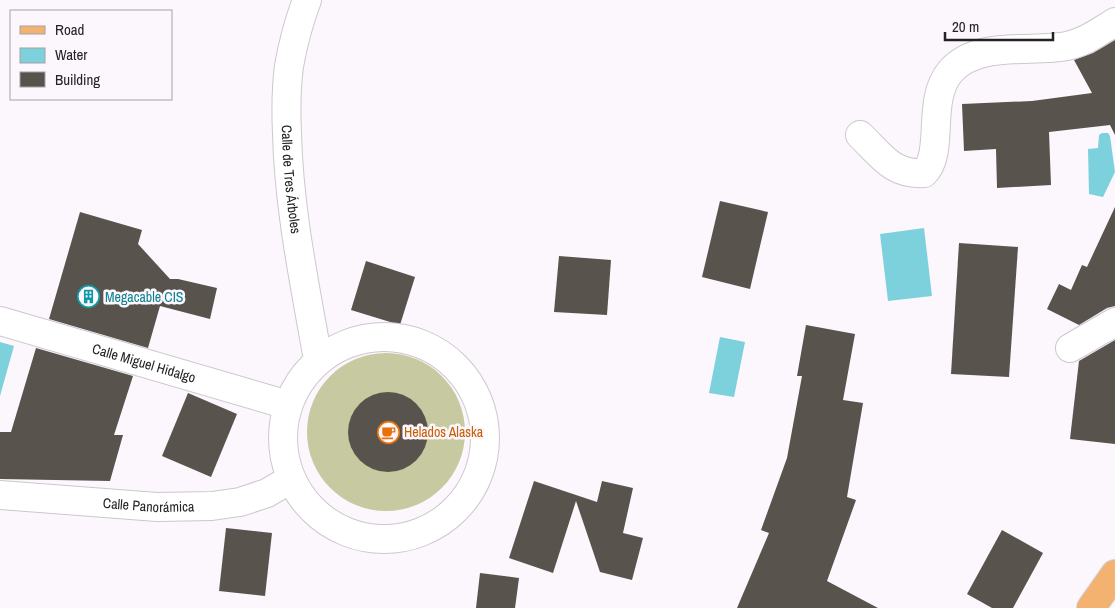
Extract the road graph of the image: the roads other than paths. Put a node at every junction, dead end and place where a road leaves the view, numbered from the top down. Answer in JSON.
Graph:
{"nodes":[{"id":1,"x":298,"y":2,"type":"edge"},
{"id":2,"x":1115,"y":22,"type":"edge"},
{"id":3,"x":860,"y":135,"type":"dead end"},
{"id":4,"x":0,"y":321,"type":"edge"},
{"id":5,"x":1115,"y":322,"type":"edge"},
{"id":6,"x":1070,"y":348,"type":"dead end"},
{"id":7,"x":318,"y":360,"type":"junction"},
{"id":8,"x":288,"y":405,"type":"junction"},
{"id":9,"x":291,"y":479,"type":"junction"},
{"id":10,"x":0,"y":495,"type":"edge"},
{"id":11,"x":1115,"y":574,"type":"edge"},
{"id":12,"x":1091,"y":608,"type":"edge"}],
"edges":[{"from":1,"to":7,"type":"street","name":"Calle de Tres Árboles"},
{"from":2,"to":3,"type":"street"},
{"from":4,"to":8,"type":"street","name":"Calle Miguel Hidalgo"},
{"from":5,"to":6,"type":"street"},
{"from":7,"to":8,"type":"street"},
{"from":7,"to":9,"type":"street"},
{"from":8,"to":9,"type":"street"},
{"from":9,"to":10,"type":"street","name":"Calle Panorámica"},
{"from":11,"to":12,"type":"main road"}]}
